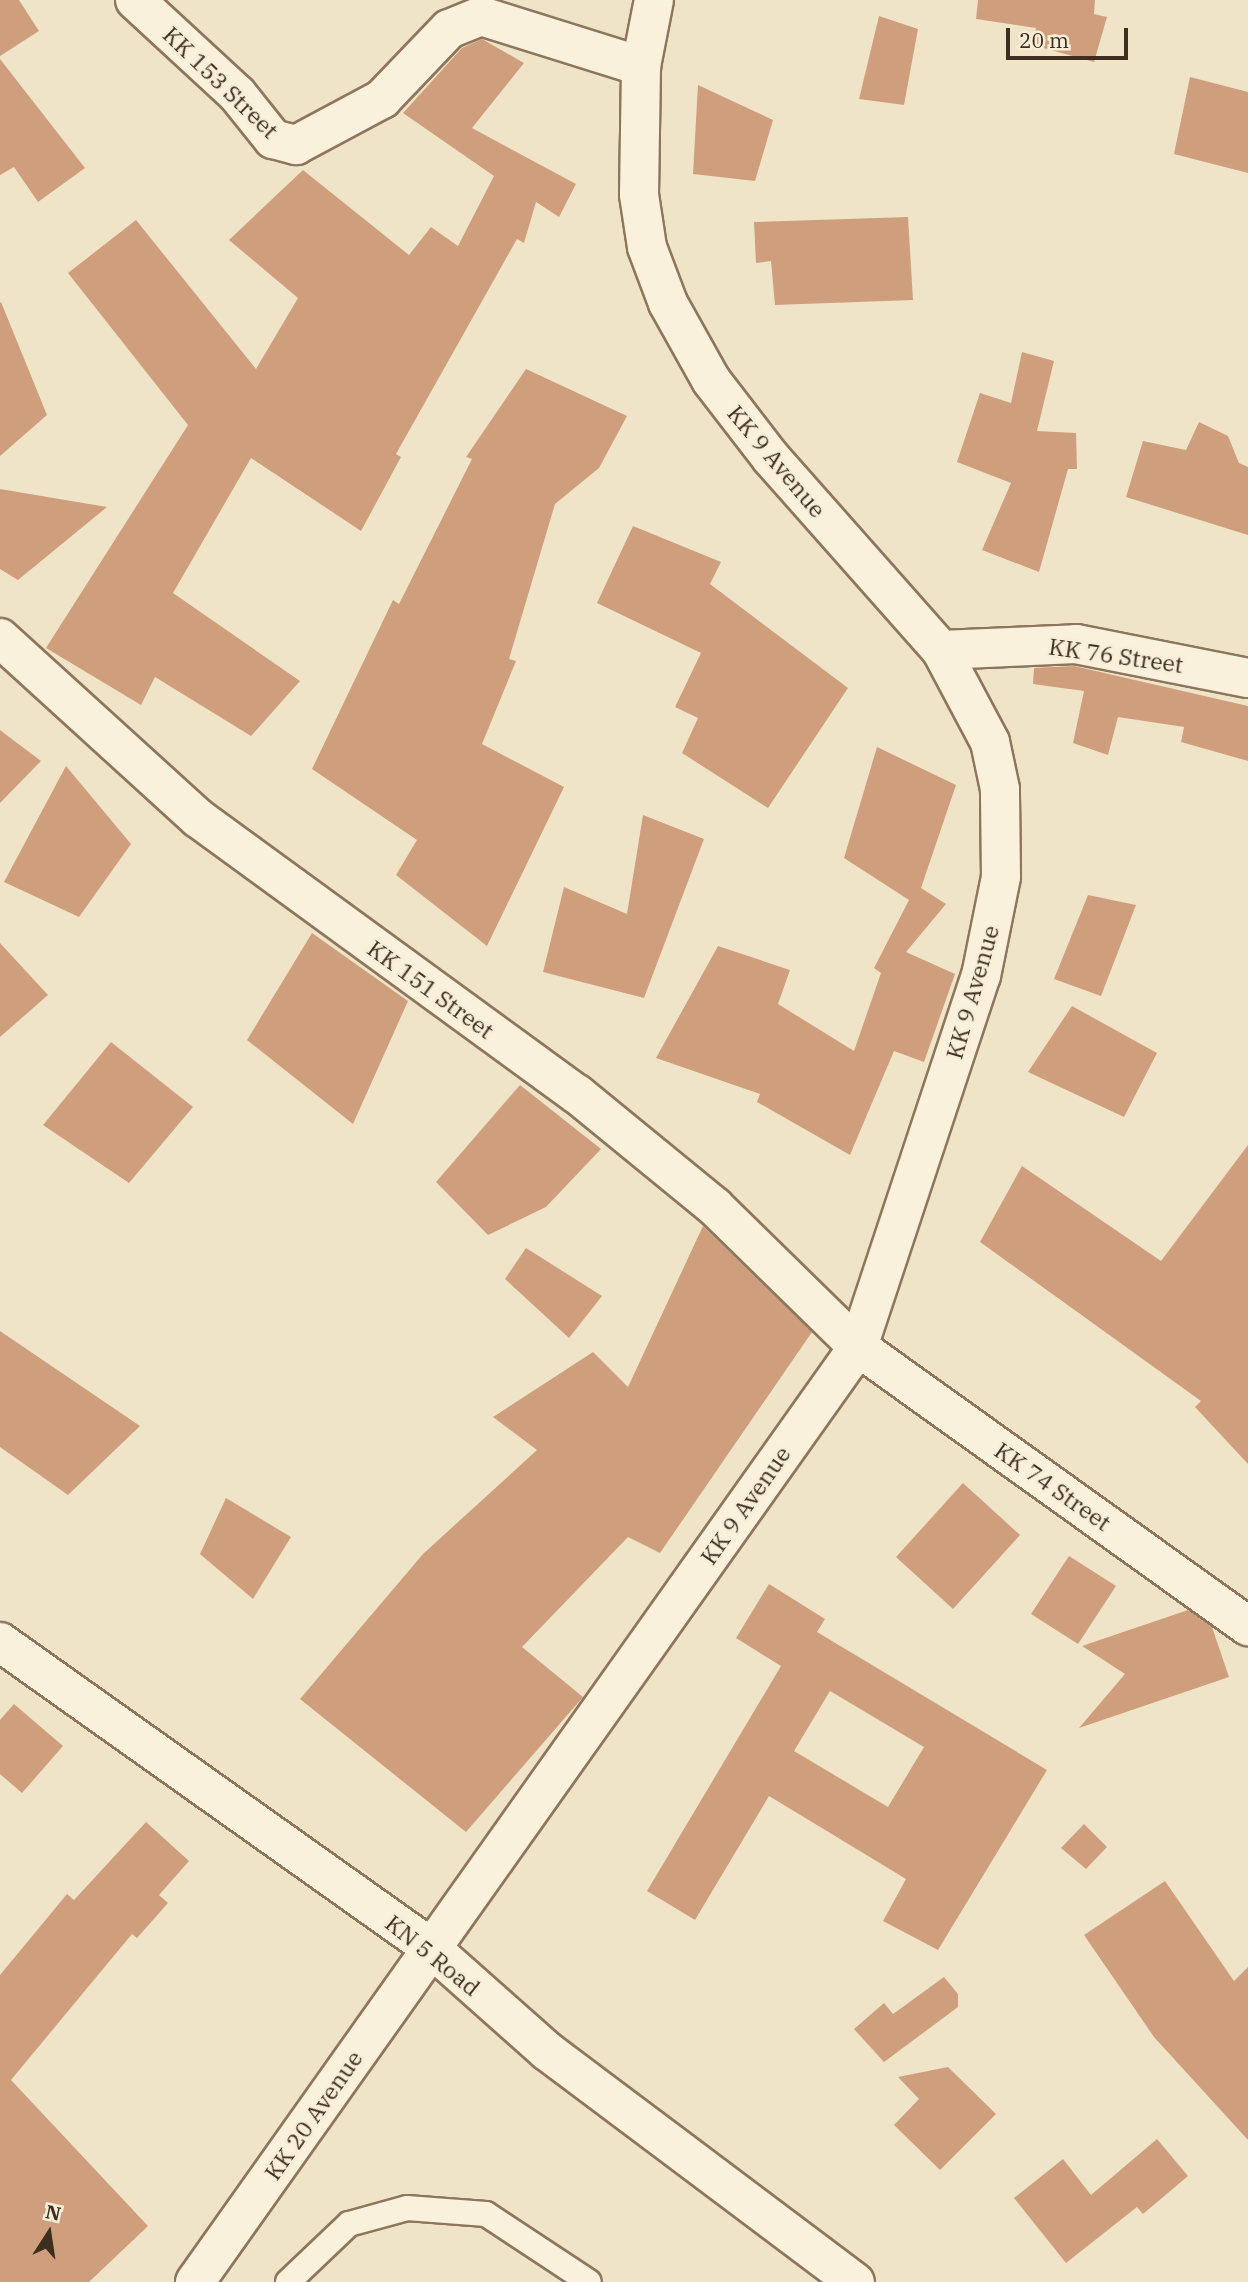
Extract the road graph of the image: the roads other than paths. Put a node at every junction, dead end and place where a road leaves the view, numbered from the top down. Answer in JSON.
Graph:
{"nodes":[{"id":1,"x":135,"y":0,"type":"edge"},
{"id":2,"x":654,"y":0,"type":"edge"},
{"id":3,"x":641,"y":66,"type":"junction"},
{"id":4,"x":0,"y":638,"type":"edge"},
{"id":5,"x":941,"y":650,"type":"junction"},
{"id":6,"x":1248,"y":678,"type":"edge"},
{"id":7,"x":858,"y":1347,"type":"junction"},
{"id":8,"x":1248,"y":1626,"type":"edge"},
{"id":9,"x":0,"y":1642,"type":"edge"},
{"id":10,"x":430,"y":1948,"type":"junction"},
{"id":11,"x":195,"y":2282,"type":"edge"},
{"id":12,"x":288,"y":2282,"type":"edge"},
{"id":13,"x":589,"y":2282,"type":"edge"},
{"id":14,"x":855,"y":2282,"type":"edge"}],
"edges":[{"from":1,"to":3,"type":"main road","name":"KK 153 Street"},
{"from":2,"to":3,"type":"main road","name":"KK 9 Avenue"},
{"from":3,"to":5,"type":"main road","name":"KK 9 Avenue"},
{"from":4,"to":7,"type":"main road","name":"KK 151 Street"},
{"from":5,"to":6,"type":"main road","name":"KK 76 Street"},
{"from":5,"to":7,"type":"main road","name":"KK 9 Avenue"},
{"from":7,"to":8,"type":"main road","name":"KK 74 Street"},
{"from":7,"to":10,"type":"main road","name":"KK 9 Avenue"},
{"from":9,"to":10,"type":"main road","name":"KN 5 Road"},
{"from":10,"to":11,"type":"main road","name":"KK 20 Avenue"},
{"from":10,"to":14,"type":"main road","name":"KN 5 Road"},
{"from":12,"to":13,"type":"lane"}]}
